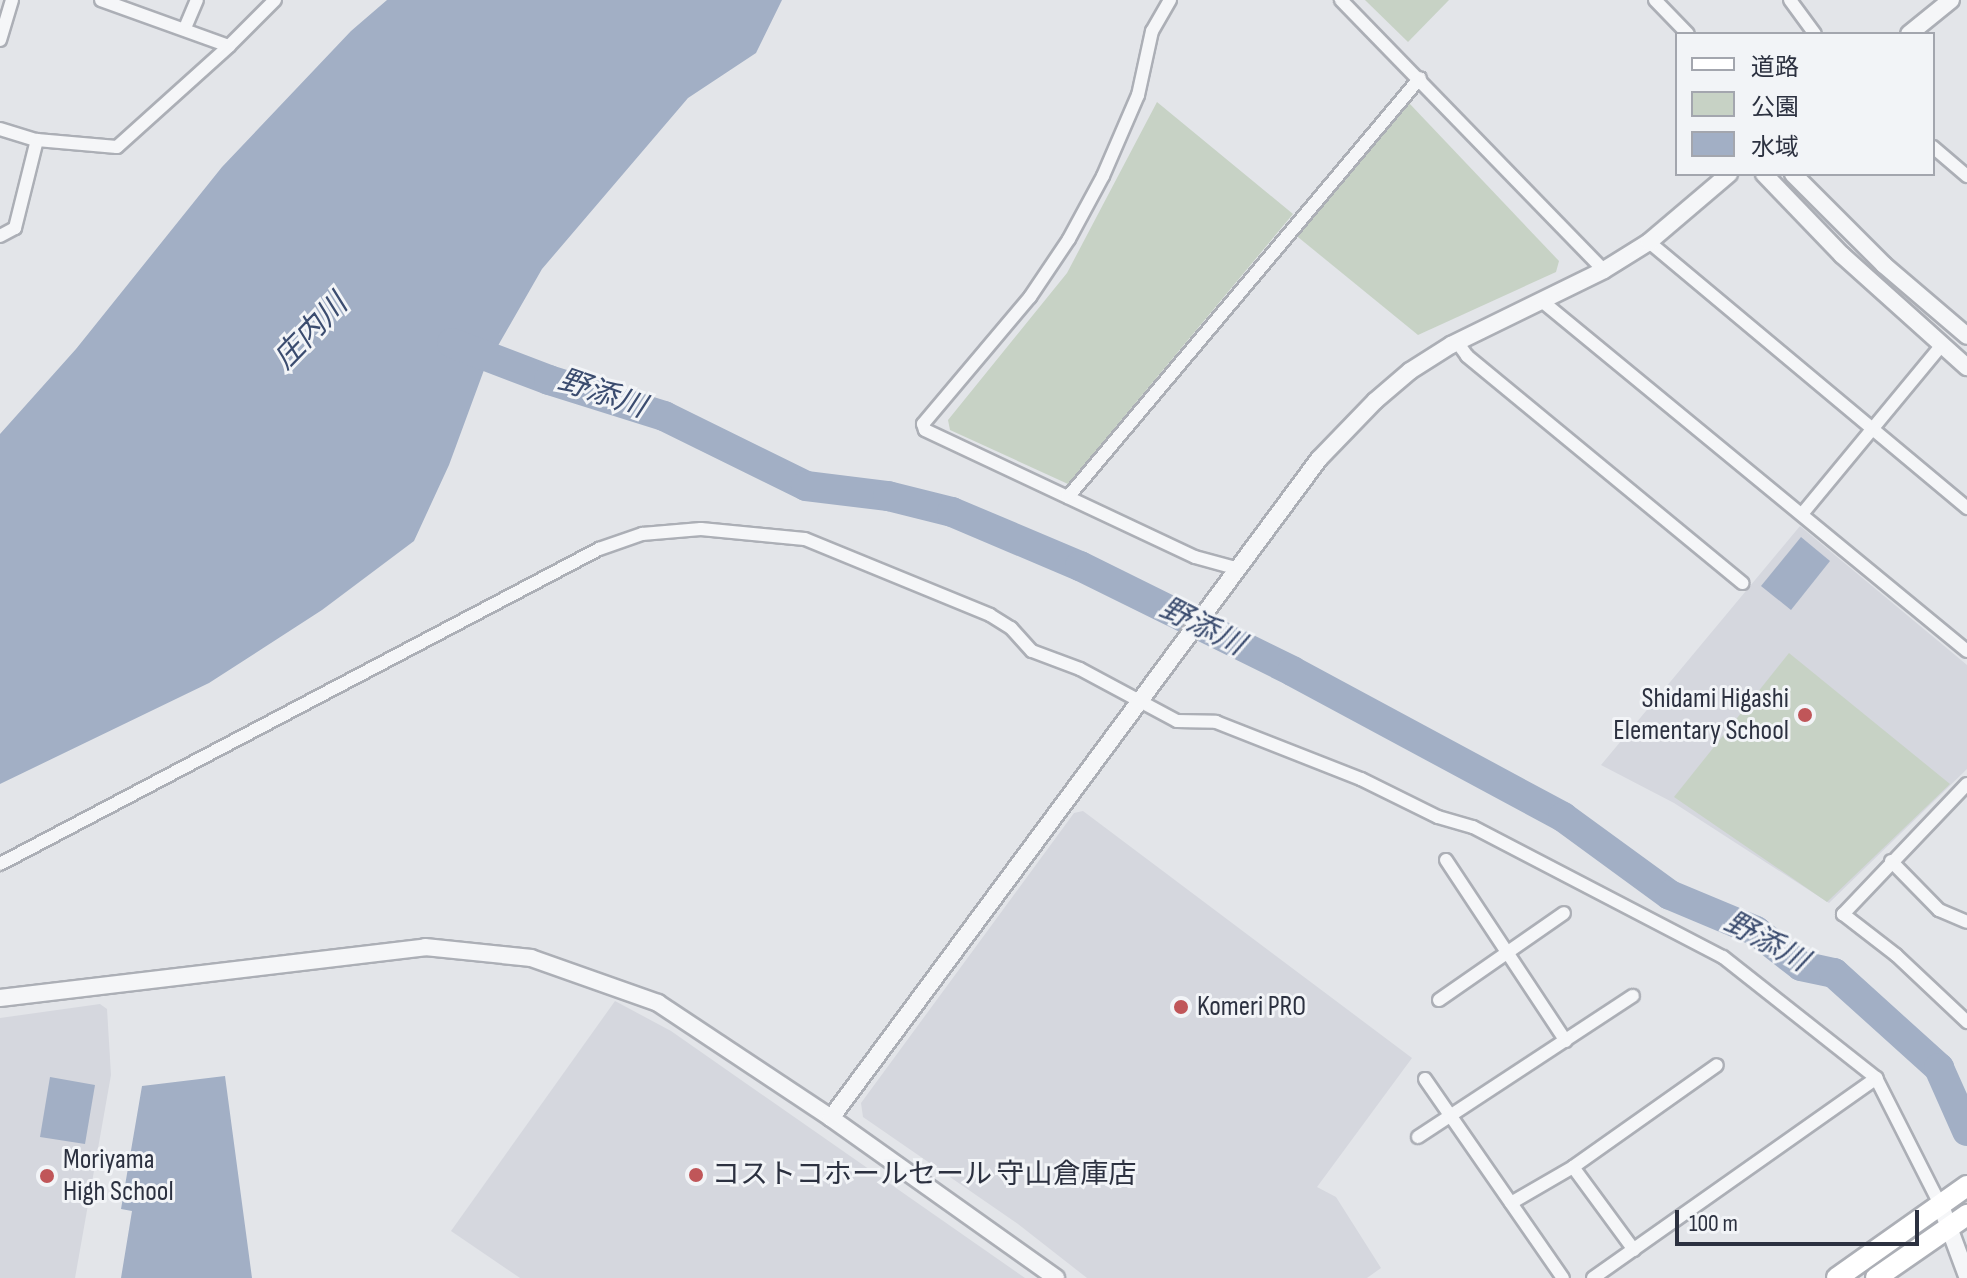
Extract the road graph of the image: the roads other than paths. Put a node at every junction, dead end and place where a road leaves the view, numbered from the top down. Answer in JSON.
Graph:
{"nodes":[{"id":1,"x":12,"y":0,"type":"edge"},
{"id":2,"x":101,"y":0,"type":"edge"},
{"id":3,"x":197,"y":0,"type":"edge"},
{"id":4,"x":275,"y":0,"type":"edge"},
{"id":5,"x":1170,"y":0,"type":"edge"},
{"id":6,"x":1341,"y":0,"type":"edge"},
{"id":7,"x":1655,"y":0,"type":"edge"},
{"id":8,"x":1790,"y":0,"type":"edge"},
{"id":9,"x":1951,"y":0,"type":"edge"},
{"id":10,"x":185,"y":28,"type":"junction"},
{"id":11,"x":1686,"y":32,"type":"edge"},
{"id":12,"x":1812,"y":32,"type":"edge"},
{"id":13,"x":1911,"y":32,"type":"edge"},
{"id":14,"x":0,"y":40,"type":"edge"},
{"id":15,"x":229,"y":46,"type":"junction"},
{"id":16,"x":1420,"y":78,"type":"junction"},
{"id":17,"x":0,"y":129,"type":"edge"},
{"id":18,"x":37,"y":140,"type":"junction"},
{"id":19,"x":1935,"y":148,"type":"edge"},
{"id":20,"x":1965,"y":171,"type":"edge"},
{"id":21,"x":1727,"y":176,"type":"edge"},
{"id":22,"x":1766,"y":176,"type":"edge"},
{"id":23,"x":1795,"y":176,"type":"edge"},
{"id":24,"x":0,"y":236,"type":"edge"},
{"id":25,"x":1649,"y":242,"type":"junction"},
{"id":26,"x":1604,"y":270,"type":"junction"},
{"id":27,"x":1543,"y":302,"type":"junction"},
{"id":28,"x":1964,"y":327,"type":"edge"},
{"id":29,"x":1457,"y":342,"type":"junction"},
{"id":30,"x":1941,"y":346,"type":"junction"},
{"id":31,"x":1967,"y":367,"type":"edge"},
{"id":32,"x":1871,"y":428,"type":"junction"},
{"id":33,"x":1068,"y":497,"type":"junction"},
{"id":34,"x":1967,"y":508,"type":"edge"},
{"id":35,"x":1802,"y":514,"type":"junction"},
{"id":36,"x":1239,"y":569,"type":"junction"},
{"id":37,"x":1742,"y":583,"type":"dead end"},
{"id":38,"x":1967,"y":651,"type":"edge"},
{"id":39,"x":1140,"y":701,"type":"junction"},
{"id":40,"x":1967,"y":784,"type":"edge"},
{"id":41,"x":1446,"y":860,"type":"dead end"},
{"id":42,"x":1891,"y":861,"type":"junction"},
{"id":43,"x":0,"y":864,"type":"edge"},
{"id":44,"x":1564,"y":913,"type":"dead end"},
{"id":45,"x":1967,"y":922,"type":"edge"},
{"id":46,"x":1506,"y":952,"type":"junction"},
{"id":47,"x":1633,"y":996,"type":"dead end"},
{"id":48,"x":0,"y":998,"type":"edge"},
{"id":49,"x":1439,"y":1000,"type":"dead end"},
{"id":50,"x":1967,"y":1022,"type":"edge"},
{"id":51,"x":1566,"y":1041,"type":"junction"},
{"id":52,"x":1717,"y":1065,"type":"dead end"},
{"id":53,"x":1876,"y":1078,"type":"junction"},
{"id":54,"x":1425,"y":1079,"type":"dead end"},
{"id":55,"x":1453,"y":1116,"type":"junction"},
{"id":56,"x":831,"y":1118,"type":"junction"},
{"id":57,"x":1418,"y":1137,"type":"dead end"},
{"id":58,"x":1573,"y":1167,"type":"junction"},
{"id":59,"x":1964,"y":1188,"type":"edge"},
{"id":60,"x":1511,"y":1203,"type":"junction"},
{"id":61,"x":1941,"y":1206,"type":"junction"},
{"id":62,"x":1959,"y":1221,"type":"edge"},
{"id":63,"x":1634,"y":1250,"type":"junction"},
{"id":64,"x":1967,"y":1276,"type":"edge"},
{"id":65,"x":1056,"y":1278,"type":"edge"},
{"id":66,"x":1563,"y":1278,"type":"edge"},
{"id":67,"x":1593,"y":1278,"type":"edge"},
{"id":68,"x":1837,"y":1278,"type":"edge"},
{"id":69,"x":1876,"y":1278,"type":"edge"}],
"edges":[{"from":1,"to":14,"type":"street"},
{"from":2,"to":10,"type":"street"},
{"from":3,"to":10,"type":"street"},
{"from":4,"to":15,"type":"street"},
{"from":5,"to":33,"type":"street"},
{"from":6,"to":16,"type":"street"},
{"from":7,"to":11,"type":"street"},
{"from":8,"to":12,"type":"street"},
{"from":9,"to":13,"type":"street"},
{"from":10,"to":15,"type":"street"},
{"from":15,"to":18,"type":"street"},
{"from":16,"to":26,"type":"street"},
{"from":16,"to":33,"type":"street"},
{"from":17,"to":18,"type":"street"},
{"from":18,"to":24,"type":"street"},
{"from":19,"to":20,"type":"street"},
{"from":21,"to":25,"type":"street"},
{"from":22,"to":30,"type":"street"},
{"from":23,"to":28,"type":"street"},
{"from":25,"to":26,"type":"street"},
{"from":25,"to":32,"type":"street"},
{"from":26,"to":27,"type":"street"},
{"from":27,"to":29,"type":"street"},
{"from":27,"to":35,"type":"street"},
{"from":29,"to":36,"type":"street"},
{"from":29,"to":37,"type":"street"},
{"from":30,"to":31,"type":"street"},
{"from":30,"to":32,"type":"street"},
{"from":32,"to":34,"type":"street"},
{"from":32,"to":35,"type":"street"},
{"from":33,"to":36,"type":"street"},
{"from":35,"to":38,"type":"street"},
{"from":36,"to":39,"type":"street"},
{"from":39,"to":43,"type":"street"},
{"from":39,"to":53,"type":"street"},
{"from":39,"to":56,"type":"street"},
{"from":40,"to":42,"type":"street"},
{"from":41,"to":46,"type":"street"},
{"from":42,"to":45,"type":"street"},
{"from":42,"to":50,"type":"street"},
{"from":44,"to":46,"type":"street"},
{"from":46,"to":49,"type":"street"},
{"from":46,"to":51,"type":"street"},
{"from":47,"to":51,"type":"street"},
{"from":48,"to":56,"type":"street"},
{"from":51,"to":55,"type":"street"},
{"from":52,"to":58,"type":"street"},
{"from":53,"to":61,"type":"street"},
{"from":53,"to":63,"type":"street"},
{"from":54,"to":55,"type":"street"},
{"from":55,"to":57,"type":"street"},
{"from":55,"to":60,"type":"street"},
{"from":56,"to":65,"type":"street"},
{"from":58,"to":60,"type":"street"},
{"from":58,"to":63,"type":"street"},
{"from":59,"to":61,"type":"main road"},
{"from":60,"to":66,"type":"street"},
{"from":61,"to":62,"type":"street"},
{"from":61,"to":68,"type":"main road"},
{"from":62,"to":64,"type":"street"},
{"from":62,"to":69,"type":"main road"},
{"from":63,"to":67,"type":"street"}]}
